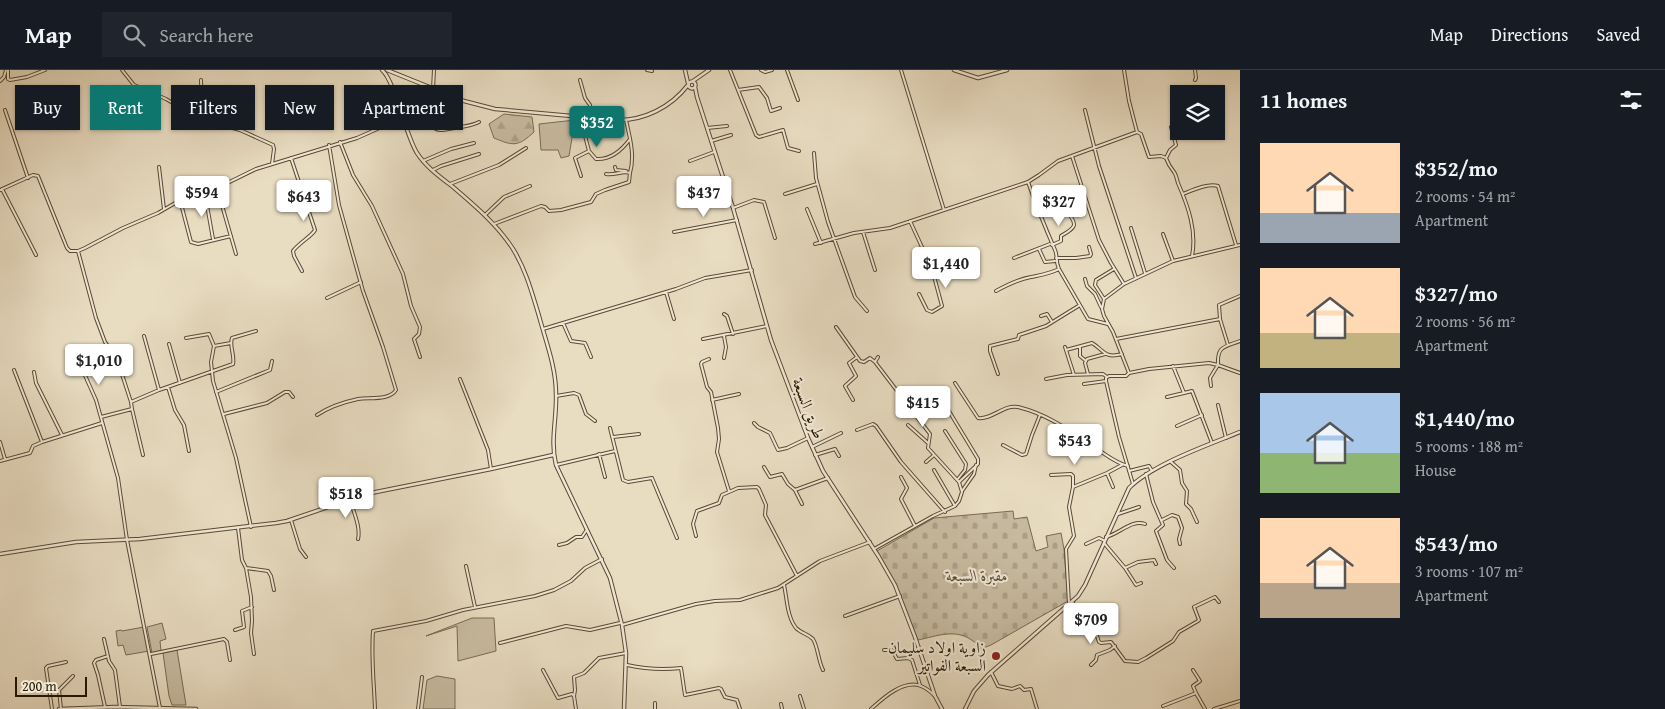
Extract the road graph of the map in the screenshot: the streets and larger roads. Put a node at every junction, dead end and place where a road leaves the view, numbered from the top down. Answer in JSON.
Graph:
{"nodes":[{"id":1,"x":7,"y":70,"type":"edge"},
{"id":2,"x":45,"y":70,"type":"edge"},
{"id":3,"x":122,"y":70,"type":"edge"},
{"id":4,"x":382,"y":70,"type":"edge"},
{"id":5,"x":387,"y":70,"type":"edge"},
{"id":6,"x":434,"y":70,"type":"edge"},
{"id":7,"x":647,"y":70,"type":"edge"},
{"id":8,"x":685,"y":70,"type":"edge"},
{"id":9,"x":709,"y":70,"type":"edge"},
{"id":10,"x":730,"y":70,"type":"edge"},
{"id":11,"x":761,"y":70,"type":"edge"},
{"id":12,"x":772,"y":70,"type":"edge"},
{"id":13,"x":787,"y":70,"type":"edge"},
{"id":14,"x":902,"y":70,"type":"edge"},
{"id":15,"x":954,"y":70,"type":"edge"},
{"id":16,"x":1007,"y":70,"type":"edge"},
{"id":17,"x":1124,"y":70,"type":"edge"},
{"id":18,"x":1195,"y":70,"type":"edge"},
{"id":19,"x":652,"y":71,"type":"edge"},
{"id":20,"x":687,"y":75,"type":"junction"},
{"id":21,"x":701,"y":77,"type":"junction"},
{"id":22,"x":201,"y":80,"type":"dead end"},
{"id":23,"x":580,"y":80,"type":"dead end"},
{"id":24,"x":1195,"y":80,"type":"dead end"},
{"id":25,"x":0,"y":81,"type":"edge"},
{"id":26,"x":693,"y":81,"type":"junction"},
{"id":27,"x":201,"y":85,"type":"edge"},
{"id":28,"x":390,"y":85,"type":"edge"},
{"id":29,"x":424,"y":85,"type":"edge"},
{"id":30,"x":433,"y":85,"type":"edge"},
{"id":31,"x":692,"y":86,"type":"junction"},
{"id":32,"x":738,"y":90,"type":"junction"},
{"id":33,"x":463,"y":100,"type":"edge"},
{"id":34,"x":798,"y":100,"type":"dead end"},
{"id":35,"x":171,"y":103,"type":"edge"},
{"id":36,"x":780,"y":108,"type":"dead end"},
{"id":37,"x":5,"y":110,"type":"dead end"},
{"id":38,"x":1085,"y":110,"type":"dead end"},
{"id":39,"x":580,"y":117,"type":"junction"},
{"id":40,"x":592,"y":118,"type":"junction"},
{"id":41,"x":626,"y":120,"type":"junction"},
{"id":42,"x":479,"y":122,"type":"dead end"},
{"id":43,"x":727,"y":126,"type":"dead end"},
{"id":44,"x":463,"y":127,"type":"edge"},
{"id":45,"x":707,"y":128,"type":"junction"},
{"id":46,"x":240,"y":130,"type":"edge"},
{"id":47,"x":375,"y":130,"type":"edge"},
{"id":48,"x":406,"y":130,"type":"edge"},
{"id":49,"x":1137,"y":132,"type":"junction"},
{"id":50,"x":731,"y":135,"type":"dead end"},
{"id":51,"x":630,"y":139,"type":"junction"},
{"id":52,"x":1175,"y":140,"type":"edge"},
{"id":53,"x":711,"y":141,"type":"junction"},
{"id":54,"x":340,"y":142,"type":"junction"},
{"id":55,"x":474,"y":143,"type":"dead end"},
{"id":56,"x":329,"y":146,"type":"junction"},
{"id":57,"x":526,"y":148,"type":"dead end"},
{"id":58,"x":1095,"y":148,"type":"junction"},
{"id":59,"x":589,"y":151,"type":"junction"},
{"id":60,"x":799,"y":151,"type":"dead end"},
{"id":61,"x":714,"y":152,"type":"junction"},
{"id":62,"x":814,"y":153,"type":"dead end"},
{"id":63,"x":479,"y":154,"type":"dead end"},
{"id":64,"x":1072,"y":156,"type":"junction"},
{"id":65,"x":291,"y":158,"type":"junction"},
{"id":66,"x":1166,"y":158,"type":"junction"},
{"id":67,"x":423,"y":161,"type":"junction"},
{"id":68,"x":690,"y":161,"type":"dead end"},
{"id":69,"x":272,"y":164,"type":"junction"},
{"id":70,"x":158,"y":167,"type":"dead end"},
{"id":71,"x":615,"y":167,"type":"dead end"},
{"id":72,"x":433,"y":170,"type":"junction"},
{"id":73,"x":626,"y":171,"type":"junction"},
{"id":74,"x":630,"y":173,"type":"junction"},
{"id":75,"x":606,"y":174,"type":"dead end"},
{"id":76,"x":581,"y":176,"type":"dead end"},
{"id":77,"x":28,"y":178,"type":"junction"},
{"id":78,"x":1028,"y":182,"type":"junction"},
{"id":79,"x":449,"y":184,"type":"junction"},
{"id":80,"x":817,"y":184,"type":"junction"},
{"id":81,"x":530,"y":186,"type":"dead end"},
{"id":82,"x":217,"y":188,"type":"junction"},
{"id":83,"x":1,"y":189,"type":"edge"},
{"id":84,"x":204,"y":194,"type":"junction"},
{"id":85,"x":785,"y":194,"type":"dead end"},
{"id":86,"x":1183,"y":194,"type":"junction"},
{"id":87,"x":180,"y":200,"type":"junction"},
{"id":88,"x":733,"y":208,"type":"junction"},
{"id":89,"x":164,"y":209,"type":"junction"},
{"id":90,"x":807,"y":209,"type":"dead end"},
{"id":91,"x":944,"y":210,"type":"junction"},
{"id":92,"x":1066,"y":211,"type":"dead end"},
{"id":93,"x":485,"y":215,"type":"junction"},
{"id":94,"x":736,"y":220,"type":"junction"},
{"id":95,"x":910,"y":221,"type":"junction"},
{"id":96,"x":494,"y":224,"type":"junction"},
{"id":97,"x":1131,"y":228,"type":"dead end"},
{"id":98,"x":674,"y":232,"type":"dead end"},
{"id":99,"x":863,"y":232,"type":"junction"},
{"id":100,"x":1163,"y":234,"type":"dead end"},
{"id":101,"x":232,"y":236,"type":"junction"},
{"id":102,"x":775,"y":238,"type":"dead end"},
{"id":103,"x":835,"y":238,"type":"junction"},
{"id":104,"x":214,"y":240,"type":"junction"},
{"id":105,"x":821,"y":243,"type":"junction"},
{"id":106,"x":814,"y":244,"type":"dead end"},
{"id":107,"x":1051,"y":244,"type":"junction"},
{"id":108,"x":1240,"y":245,"type":"edge"},
{"id":109,"x":1236,"y":246,"type":"junction"},
{"id":110,"x":1088,"y":247,"type":"dead end"},
{"id":111,"x":1040,"y":248,"type":"junction"},
{"id":112,"x":78,"y":251,"type":"junction"},
{"id":113,"x":236,"y":254,"type":"dead end"},
{"id":114,"x":36,"y":255,"type":"dead end"},
{"id":115,"x":1192,"y":256,"type":"junction"},
{"id":116,"x":1014,"y":258,"type":"dead end"},
{"id":117,"x":1056,"y":258,"type":"junction"},
{"id":118,"x":1055,"y":261,"type":"junction"},
{"id":119,"x":1173,"y":261,"type":"junction"},
{"id":120,"x":1059,"y":269,"type":"junction"},
{"id":121,"x":1114,"y":269,"type":"junction"},
{"id":122,"x":302,"y":270,"type":"dead end"},
{"id":123,"x":752,"y":270,"type":"junction"},
{"id":124,"x":875,"y":270,"type":"dead end"},
{"id":125,"x":1145,"y":274,"type":"junction"},
{"id":126,"x":1136,"y":278,"type":"junction"},
{"id":127,"x":1085,"y":279,"type":"dead end"},
{"id":128,"x":361,"y":282,"type":"junction"},
{"id":129,"x":1124,"y":284,"type":"junction"},
{"id":130,"x":1095,"y":286,"type":"junction"},
{"id":131,"x":1092,"y":290,"type":"junction"},
{"id":132,"x":996,"y":291,"type":"dead end"},
{"id":133,"x":666,"y":292,"type":"junction"},
{"id":134,"x":919,"y":294,"type":"dead end"},
{"id":135,"x":1240,"y":296,"type":"edge"},
{"id":136,"x":327,"y":298,"type":"dead end"},
{"id":137,"x":1104,"y":299,"type":"junction"},
{"id":138,"x":1080,"y":305,"type":"junction"},
{"id":139,"x":1102,"y":309,"type":"junction"},
{"id":140,"x":867,"y":311,"type":"dead end"},
{"id":141,"x":724,"y":314,"type":"dead end"},
{"id":142,"x":1041,"y":316,"type":"dead end"},
{"id":143,"x":674,"y":318,"type":"dead end"},
{"id":144,"x":1220,"y":319,"type":"junction"},
{"id":145,"x":1052,"y":322,"type":"junction"},
{"id":146,"x":564,"y":323,"type":"junction"},
{"id":147,"x":1108,"y":324,"type":"junction"},
{"id":148,"x":766,"y":326,"type":"junction"},
{"id":149,"x":836,"y":327,"type":"dead end"},
{"id":150,"x":543,"y":329,"type":"junction"},
{"id":151,"x":256,"y":331,"type":"dead end"},
{"id":152,"x":733,"y":334,"type":"junction"},
{"id":153,"x":144,"y":336,"type":"dead end"},
{"id":154,"x":724,"y":336,"type":"junction"},
{"id":155,"x":186,"y":338,"type":"dead end"},
{"id":156,"x":702,"y":339,"type":"dead end"},
{"id":157,"x":1116,"y":339,"type":"junction"},
{"id":158,"x":1240,"y":341,"type":"edge"},
{"id":159,"x":231,"y":343,"type":"junction"},
{"id":160,"x":169,"y":344,"type":"dead end"},
{"id":161,"x":1228,"y":345,"type":"junction"},
{"id":162,"x":214,"y":346,"type":"junction"},
{"id":163,"x":1080,"y":347,"type":"junction"},
{"id":164,"x":1106,"y":354,"type":"junction"},
{"id":165,"x":1122,"y":354,"type":"junction"},
{"id":166,"x":420,"y":357,"type":"dead end"},
{"id":167,"x":591,"y":357,"type":"dead end"},
{"id":168,"x":878,"y":357,"type":"dead end"},
{"id":169,"x":724,"y":358,"type":"dead end"},
{"id":170,"x":857,"y":358,"type":"junction"},
{"id":171,"x":708,"y":359,"type":"dead end"},
{"id":172,"x":272,"y":361,"type":"dead end"},
{"id":173,"x":1086,"y":361,"type":"junction"},
{"id":174,"x":79,"y":362,"type":"dead end"},
{"id":175,"x":875,"y":362,"type":"junction"},
{"id":176,"x":1218,"y":365,"type":"junction"},
{"id":177,"x":1172,"y":366,"type":"junction"},
{"id":178,"x":14,"y":370,"type":"dead end"},
{"id":179,"x":34,"y":372,"type":"dead end"},
{"id":180,"x":212,"y":372,"type":"junction"},
{"id":181,"x":1129,"y":373,"type":"junction"},
{"id":182,"x":1240,"y":373,"type":"edge"},
{"id":183,"x":998,"y":374,"type":"dead end"},
{"id":184,"x":1088,"y":374,"type":"junction"},
{"id":185,"x":1074,"y":375,"type":"junction"},
{"id":186,"x":1107,"y":377,"type":"junction"},
{"id":187,"x":1046,"y":379,"type":"dead end"},
{"id":188,"x":460,"y":380,"type":"dead end"},
{"id":189,"x":1106,"y":381,"type":"junction"},
{"id":190,"x":180,"y":383,"type":"junction"},
{"id":191,"x":955,"y":383,"type":"dead end"},
{"id":192,"x":1084,"y":384,"type":"dead end"},
{"id":193,"x":1211,"y":386,"type":"dead end"},
{"id":194,"x":168,"y":388,"type":"junction"},
{"id":195,"x":935,"y":388,"type":"dead end"},
{"id":196,"x":160,"y":390,"type":"junction"},
{"id":197,"x":216,"y":392,"type":"junction"},
{"id":198,"x":1184,"y":393,"type":"junction"},
{"id":199,"x":739,"y":394,"type":"dead end"},
{"id":200,"x":556,"y":396,"type":"junction"},
{"id":201,"x":293,"y":397,"type":"dead end"},
{"id":202,"x":1167,"y":397,"type":"dead end"},
{"id":203,"x":712,"y":400,"type":"junction"},
{"id":204,"x":853,"y":400,"type":"dead end"},
{"id":205,"x":131,"y":402,"type":"junction"},
{"id":206,"x":1218,"y":405,"type":"dead end"},
{"id":207,"x":132,"y":409,"type":"junction"},
{"id":208,"x":224,"y":414,"type":"junction"},
{"id":209,"x":316,"y":415,"type":"dead end"},
{"id":210,"x":1040,"y":415,"type":"junction"},
{"id":211,"x":1202,"y":415,"type":"junction"},
{"id":212,"x":101,"y":417,"type":"junction"},
{"id":213,"x":595,"y":421,"type":"dead end"},
{"id":214,"x":102,"y":423,"type":"junction"},
{"id":215,"x":754,"y":423,"type":"dead end"},
{"id":216,"x":908,"y":425,"type":"dead end"},
{"id":217,"x":1177,"y":426,"type":"dead end"},
{"id":218,"x":610,"y":428,"type":"dead end"},
{"id":219,"x":857,"y":430,"type":"dead end"},
{"id":220,"x":945,"y":431,"type":"dead end"},
{"id":221,"x":1240,"y":432,"type":"edge"},
{"id":222,"x":841,"y":433,"type":"dead end"},
{"id":223,"x":62,"y":434,"type":"junction"},
{"id":224,"x":639,"y":434,"type":"dead end"},
{"id":225,"x":613,"y":438,"type":"junction"},
{"id":226,"x":808,"y":438,"type":"junction"},
{"id":227,"x":1226,"y":438,"type":"junction"},
{"id":228,"x":0,"y":442,"type":"edge"},
{"id":229,"x":42,"y":442,"type":"junction"},
{"id":230,"x":928,"y":443,"type":"junction"},
{"id":231,"x":1212,"y":444,"type":"junction"},
{"id":232,"x":1003,"y":445,"type":"dead end"},
{"id":233,"x":811,"y":447,"type":"junction"},
{"id":234,"x":614,"y":450,"type":"junction"},
{"id":235,"x":189,"y":451,"type":"dead end"},
{"id":236,"x":599,"y":454,"type":"junction"},
{"id":237,"x":934,"y":454,"type":"junction"},
{"id":238,"x":143,"y":455,"type":"dead end"},
{"id":239,"x":553,"y":455,"type":"junction"},
{"id":240,"x":815,"y":455,"type":"junction"},
{"id":241,"x":839,"y":456,"type":"dead end"},
{"id":242,"x":5,"y":459,"type":"junction"},
{"id":243,"x":0,"y":461,"type":"edge"},
{"id":244,"x":926,"y":462,"type":"dead end"},
{"id":245,"x":1171,"y":462,"type":"junction"},
{"id":246,"x":556,"y":465,"type":"junction"},
{"id":247,"x":976,"y":465,"type":"junction"},
{"id":248,"x":1122,"y":465,"type":"junction"},
{"id":249,"x":1128,"y":466,"type":"junction"},
{"id":250,"x":764,"y":467,"type":"dead end"},
{"id":251,"x":492,"y":470,"type":"junction"},
{"id":252,"x":934,"y":470,"type":"dead end"},
{"id":253,"x":1129,"y":471,"type":"junction"},
{"id":254,"x":1152,"y":471,"type":"junction"},
{"id":255,"x":1107,"y":473,"type":"junction"},
{"id":256,"x":1146,"y":474,"type":"junction"},
{"id":257,"x":1051,"y":475,"type":"dead end"},
{"id":258,"x":605,"y":477,"type":"dead end"},
{"id":259,"x":901,"y":477,"type":"dead end"},
{"id":260,"x":828,"y":478,"type":"junction"},
{"id":261,"x":958,"y":481,"type":"junction"},
{"id":262,"x":1133,"y":484,"type":"junction"},
{"id":263,"x":1072,"y":487,"type":"junction"},
{"id":264,"x":1112,"y":487,"type":"dead end"},
{"id":265,"x":795,"y":490,"type":"junction"},
{"id":266,"x":729,"y":491,"type":"junction"},
{"id":267,"x":962,"y":492,"type":"junction"},
{"id":268,"x":350,"y":499,"type":"junction"},
{"id":269,"x":802,"y":504,"type":"dead end"},
{"id":270,"x":955,"y":506,"type":"junction"},
{"id":271,"x":1139,"y":506,"type":"dead end"},
{"id":272,"x":945,"y":512,"type":"junction"},
{"id":273,"x":1116,"y":515,"type":"junction"},
{"id":274,"x":291,"y":520,"type":"junction"},
{"id":275,"x":1162,"y":520,"type":"junction"},
{"id":276,"x":1197,"y":522,"type":"dead end"},
{"id":277,"x":1145,"y":524,"type":"dead end"},
{"id":278,"x":915,"y":526,"type":"junction"},
{"id":279,"x":251,"y":527,"type":"junction"},
{"id":280,"x":238,"y":528,"type":"junction"},
{"id":281,"x":588,"y":530,"type":"junction"},
{"id":282,"x":696,"y":536,"type":"dead end"},
{"id":283,"x":1106,"y":536,"type":"junction"},
{"id":284,"x":677,"y":538,"type":"dead end"},
{"id":285,"x":358,"y":539,"type":"dead end"},
{"id":286,"x":127,"y":540,"type":"junction"},
{"id":287,"x":870,"y":542,"type":"junction"},
{"id":288,"x":1104,"y":542,"type":"junction"},
{"id":289,"x":1086,"y":544,"type":"dead end"},
{"id":290,"x":1180,"y":544,"type":"dead end"},
{"id":291,"x":559,"y":545,"type":"dead end"},
{"id":292,"x":874,"y":549,"type":"junction"},
{"id":293,"x":0,"y":554,"type":"edge"},
{"id":294,"x":306,"y":556,"type":"dead end"},
{"id":295,"x":602,"y":559,"type":"junction"},
{"id":296,"x":1156,"y":564,"type":"dead end"},
{"id":297,"x":466,"y":566,"type":"dead end"},
{"id":298,"x":246,"y":568,"type":"junction"},
{"id":299,"x":1125,"y":568,"type":"junction"},
{"id":300,"x":1174,"y":568,"type":"dead end"},
{"id":301,"x":797,"y":576,"type":"junction"},
{"id":302,"x":1141,"y":583,"type":"dead end"},
{"id":303,"x":784,"y":585,"type":"junction"},
{"id":304,"x":274,"y":590,"type":"dead end"},
{"id":305,"x":900,"y":596,"type":"junction"},
{"id":306,"x":1219,"y":602,"type":"dead end"},
{"id":307,"x":1071,"y":604,"type":"junction"},
{"id":308,"x":252,"y":607,"type":"junction"},
{"id":309,"x":475,"y":607,"type":"junction"},
{"id":310,"x":845,"y":616,"type":"dead end"},
{"id":311,"x":621,"y":624,"type":"junction"},
{"id":312,"x":235,"y":630,"type":"dead end"},
{"id":313,"x":104,"y":639,"type":"dead end"},
{"id":314,"x":500,"y":643,"type":"dead end"},
{"id":315,"x":1115,"y":646,"type":"junction"},
{"id":316,"x":884,"y":650,"type":"dead end"},
{"id":317,"x":626,"y":653,"type":"junction"},
{"id":318,"x":151,"y":654,"type":"junction"},
{"id":319,"x":254,"y":654,"type":"dead end"},
{"id":320,"x":108,"y":656,"type":"junction"},
{"id":321,"x":230,"y":660,"type":"dead end"},
{"id":322,"x":66,"y":662,"type":"dead end"},
{"id":323,"x":627,"y":665,"type":"junction"},
{"id":324,"x":1091,"y":665,"type":"dead end"},
{"id":325,"x":543,"y":670,"type":"dead end"},
{"id":326,"x":823,"y":670,"type":"dead end"},
{"id":327,"x":1193,"y":670,"type":"dead end"},
{"id":328,"x":991,"y":672,"type":"junction"},
{"id":329,"x":73,"y":676,"type":"dead end"},
{"id":330,"x":422,"y":678,"type":"dead end"},
{"id":331,"x":920,"y":685,"type":"junction"},
{"id":332,"x":1196,"y":693,"type":"junction"},
{"id":333,"x":574,"y":696,"type":"junction"},
{"id":334,"x":800,"y":696,"type":"dead end"},
{"id":335,"x":934,"y":696,"type":"junction"},
{"id":336,"x":1240,"y":701,"type":"edge"},
{"id":337,"x":655,"y":703,"type":"dead end"},
{"id":338,"x":781,"y":704,"type":"dead end"},
{"id":339,"x":1163,"y":706,"type":"dead end"},
{"id":340,"x":105,"y":707,"type":"junction"},
{"id":341,"x":120,"y":707,"type":"junction"},
{"id":342,"x":160,"y":708,"type":"junction"},
{"id":343,"x":52,"y":709,"type":"edge"},
{"id":344,"x":60,"y":709,"type":"edge"},
{"id":345,"x":196,"y":709,"type":"edge"},
{"id":346,"x":375,"y":709,"type":"edge"},
{"id":347,"x":418,"y":709,"type":"edge"},
{"id":348,"x":576,"y":709,"type":"edge"},
{"id":349,"x":624,"y":709,"type":"edge"},
{"id":350,"x":655,"y":709,"type":"edge"},
{"id":351,"x":740,"y":709,"type":"edge"},
{"id":352,"x":782,"y":709,"type":"edge"},
{"id":353,"x":804,"y":709,"type":"edge"},
{"id":354,"x":871,"y":709,"type":"edge"},
{"id":355,"x":942,"y":709,"type":"edge"},
{"id":356,"x":964,"y":709,"type":"edge"},
{"id":357,"x":1037,"y":709,"type":"edge"},
{"id":358,"x":1205,"y":709,"type":"edge"},
{"id":359,"x":1214,"y":709,"type":"edge"}],
"edges":[{"from":1,"to":2,"type":"street"},
{"from":1,"to":25,"type":"street"},
{"from":3,"to":35,"type":"street"},
{"from":4,"to":28,"type":"street"},
{"from":5,"to":29,"type":"street"},
{"from":6,"to":30,"type":"street"},
{"from":7,"to":19,"type":"street"},
{"from":8,"to":20,"type":"street"},
{"from":9,"to":21,"type":"street"},
{"from":10,"to":32,"type":"street"},
{"from":11,"to":12,"type":"street"},
{"from":13,"to":34,"type":"street"},
{"from":14,"to":91,"type":"street"},
{"from":15,"to":16,"type":"street"},
{"from":17,"to":49,"type":"street"},
{"from":18,"to":24,"type":"street"},
{"from":20,"to":26,"type":"street"},
{"from":20,"to":31,"type":"street"},
{"from":21,"to":26,"type":"street"},
{"from":21,"to":31,"type":"street"},
{"from":22,"to":27,"type":"street"},
{"from":23,"to":40,"type":"street"},
{"from":26,"to":31,"type":"street"},
{"from":26,"to":31,"type":"street"},
{"from":31,"to":41,"type":"street"},
{"from":31,"to":45,"type":"street","name":"طريق السبعة"},
{"from":32,"to":36,"type":"street"},
{"from":32,"to":60,"type":"street"},
{"from":33,"to":39,"type":"street"},
{"from":37,"to":77,"type":"street"},
{"from":38,"to":58,"type":"street"},
{"from":39,"to":40,"type":"street"},
{"from":39,"to":59,"type":"street"},
{"from":40,"to":41,"type":"street"},
{"from":41,"to":51,"type":"street"},
{"from":42,"to":44,"type":"street"},
{"from":43,"to":45,"type":"street"},
{"from":45,"to":53,"type":"street","name":"طريق السبعة"},
{"from":46,"to":69,"type":"street"},
{"from":47,"to":54,"type":"street"},
{"from":48,"to":67,"type":"street"},
{"from":49,"to":58,"type":"street"},
{"from":49,"to":66,"type":"street"},
{"from":50,"to":53,"type":"street"},
{"from":51,"to":59,"type":"street"},
{"from":51,"to":74,"type":"street"},
{"from":52,"to":66,"type":"street"},
{"from":53,"to":61,"type":"street","name":"طريق السبعة"},
{"from":54,"to":56,"type":"street"},
{"from":54,"to":166,"type":"street"},
{"from":55,"to":67,"type":"street"},
{"from":56,"to":65,"type":"street"},
{"from":56,"to":128,"type":"street"},
{"from":57,"to":79,"type":"street"},
{"from":58,"to":64,"type":"street"},
{"from":58,"to":126,"type":"street"},
{"from":59,"to":76,"type":"street"},
{"from":61,"to":68,"type":"street"},
{"from":61,"to":88,"type":"street","name":"طريق السبعة"},
{"from":62,"to":80,"type":"street"},
{"from":63,"to":72,"type":"street"},
{"from":64,"to":78,"type":"street"},
{"from":64,"to":121,"type":"street"},
{"from":65,"to":69,"type":"street"},
{"from":65,"to":122,"type":"street"},
{"from":66,"to":86,"type":"street"},
{"from":67,"to":72,"type":"street"},
{"from":69,"to":82,"type":"street"},
{"from":70,"to":89,"type":"street"},
{"from":71,"to":73,"type":"street"},
{"from":72,"to":79,"type":"street"},
{"from":73,"to":74,"type":"street"},
{"from":73,"to":75,"type":"street"},
{"from":74,"to":96,"type":"street"},
{"from":77,"to":83,"type":"street"},
{"from":77,"to":112,"type":"street"},
{"from":78,"to":91,"type":"street"},
{"from":78,"to":107,"type":"street"},
{"from":79,"to":93,"type":"street"},
{"from":80,"to":85,"type":"street"},
{"from":80,"to":103,"type":"street"},
{"from":81,"to":93,"type":"street"},
{"from":82,"to":84,"type":"street"},
{"from":82,"to":101,"type":"street"},
{"from":83,"to":114,"type":"street"},
{"from":84,"to":87,"type":"street"},
{"from":84,"to":104,"type":"street"},
{"from":86,"to":109,"type":"street"},
{"from":86,"to":115,"type":"street"},
{"from":87,"to":89,"type":"street"},
{"from":87,"to":104,"type":"street"},
{"from":88,"to":94,"type":"street","name":"طريق السبعة"},
{"from":88,"to":102,"type":"street"},
{"from":89,"to":112,"type":"street"},
{"from":90,"to":105,"type":"street"},
{"from":91,"to":95,"type":"street"},
{"from":92,"to":107,"type":"street"},
{"from":93,"to":96,"type":"street"},
{"from":94,"to":98,"type":"street"},
{"from":94,"to":123,"type":"street","name":"طريق السبعة"},
{"from":95,"to":99,"type":"street"},
{"from":95,"to":134,"type":"street"},
{"from":96,"to":150,"type":"street"},
{"from":97,"to":125,"type":"street"},
{"from":99,"to":103,"type":"street"},
{"from":99,"to":124,"type":"street"},
{"from":100,"to":119,"type":"street"},
{"from":101,"to":104,"type":"street"},
{"from":101,"to":113,"type":"street"},
{"from":103,"to":105,"type":"street"},
{"from":103,"to":140,"type":"street"},
{"from":105,"to":106,"type":"street"},
{"from":107,"to":111,"type":"street"},
{"from":107,"to":117,"type":"street"},
{"from":108,"to":109,"type":"street"},
{"from":109,"to":115,"type":"street"},
{"from":110,"to":117,"type":"street"},
{"from":111,"to":116,"type":"street"},
{"from":111,"to":118,"type":"street"},
{"from":112,"to":205,"type":"street"},
{"from":115,"to":119,"type":"street"},
{"from":117,"to":118,"type":"street"},
{"from":118,"to":120,"type":"street"},
{"from":119,"to":125,"type":"street"},
{"from":120,"to":132,"type":"street"},
{"from":120,"to":138,"type":"street"},
{"from":121,"to":129,"type":"street"},
{"from":121,"to":130,"type":"street"},
{"from":123,"to":133,"type":"street"},
{"from":123,"to":148,"type":"street","name":"طريق السبعة"},
{"from":125,"to":126,"type":"street"},
{"from":126,"to":129,"type":"street"},
{"from":127,"to":131,"type":"street"},
{"from":128,"to":136,"type":"street"},
{"from":128,"to":209,"type":"street"},
{"from":129,"to":137,"type":"street"},
{"from":130,"to":131,"type":"street"},
{"from":130,"to":137,"type":"street"},
{"from":131,"to":139,"type":"street"},
{"from":133,"to":143,"type":"street"},
{"from":133,"to":146,"type":"street"},
{"from":135,"to":144,"type":"street"},
{"from":137,"to":139,"type":"street"},
{"from":138,"to":145,"type":"street"},
{"from":138,"to":147,"type":"street"},
{"from":139,"to":147,"type":"street"},
{"from":141,"to":152,"type":"street"},
{"from":142,"to":145,"type":"street"},
{"from":144,"to":157,"type":"street"},
{"from":144,"to":161,"type":"street"},
{"from":145,"to":183,"type":"street"},
{"from":146,"to":150,"type":"street"},
{"from":146,"to":167,"type":"street"},
{"from":147,"to":157,"type":"street"},
{"from":148,"to":152,"type":"street"},
{"from":148,"to":226,"type":"street","name":"طريق السبعة"},
{"from":149,"to":170,"type":"street"},
{"from":150,"to":200,"type":"street"},
{"from":151,"to":159,"type":"street"},
{"from":152,"to":154,"type":"street"},
{"from":153,"to":196,"type":"street"},
{"from":154,"to":156,"type":"street"},
{"from":154,"to":169,"type":"street"},
{"from":155,"to":162,"type":"street"},
{"from":157,"to":165,"type":"street"},
{"from":158,"to":161,"type":"street"},
{"from":159,"to":162,"type":"street"},
{"from":159,"to":180,"type":"street"},
{"from":160,"to":190,"type":"street"},
{"from":161,"to":176,"type":"street"},
{"from":162,"to":180,"type":"street"},
{"from":163,"to":164,"type":"street"},
{"from":163,"to":173,"type":"street"},
{"from":163,"to":185,"type":"street"},
{"from":164,"to":165,"type":"street"},
{"from":164,"to":173,"type":"street"},
{"from":165,"to":181,"type":"street"},
{"from":168,"to":175,"type":"street"},
{"from":170,"to":175,"type":"street"},
{"from":170,"to":204,"type":"street"},
{"from":171,"to":203,"type":"street"},
{"from":172,"to":197,"type":"street"},
{"from":173,"to":184,"type":"street"},
{"from":174,"to":212,"type":"street"},
{"from":175,"to":230,"type":"street"},
{"from":176,"to":177,"type":"street"},
{"from":176,"to":182,"type":"street"},
{"from":176,"to":193,"type":"street"},
{"from":177,"to":181,"type":"street"},
{"from":177,"to":198,"type":"street"},
{"from":178,"to":229,"type":"street"},
{"from":179,"to":223,"type":"street"},
{"from":180,"to":190,"type":"street"},
{"from":180,"to":197,"type":"street"},
{"from":181,"to":186,"type":"street"},
{"from":184,"to":185,"type":"street"},
{"from":184,"to":186,"type":"street"},
{"from":185,"to":187,"type":"street"},
{"from":186,"to":189,"type":"street"},
{"from":188,"to":251,"type":"street"},
{"from":189,"to":192,"type":"street"},
{"from":189,"to":249,"type":"street"},
{"from":190,"to":194,"type":"street"},
{"from":191,"to":210,"type":"street"},
{"from":194,"to":196,"type":"street"},
{"from":194,"to":235,"type":"street"},
{"from":195,"to":247,"type":"street"},
{"from":196,"to":205,"type":"street"},
{"from":197,"to":208,"type":"street"},
{"from":198,"to":202,"type":"street"},
{"from":198,"to":211,"type":"street"},
{"from":199,"to":203,"type":"street"},
{"from":200,"to":213,"type":"street"},
{"from":200,"to":239,"type":"street"},
{"from":201,"to":208,"type":"street"},
{"from":203,"to":266,"type":"street"},
{"from":205,"to":207,"type":"street"},
{"from":206,"to":227,"type":"street"},
{"from":207,"to":212,"type":"street"},
{"from":207,"to":238,"type":"street"},
{"from":208,"to":279,"type":"street"},
{"from":210,"to":232,"type":"street"},
{"from":210,"to":248,"type":"street"},
{"from":211,"to":217,"type":"street"},
{"from":211,"to":231,"type":"street"},
{"from":212,"to":214,"type":"street"},
{"from":214,"to":223,"type":"street"},
{"from":214,"to":286,"type":"street"},
{"from":215,"to":226,"type":"street"},
{"from":216,"to":230,"type":"street"},
{"from":218,"to":225,"type":"street"},
{"from":219,"to":272,"type":"street"},
{"from":220,"to":261,"type":"street"},
{"from":221,"to":227,"type":"street"},
{"from":222,"to":233,"type":"street"},
{"from":223,"to":229,"type":"street"},
{"from":224,"to":225,"type":"street"},
{"from":225,"to":234,"type":"street"},
{"from":226,"to":233,"type":"street","name":"طريق السبعة"},
{"from":227,"to":231,"type":"street"},
{"from":228,"to":242,"type":"street"},
{"from":229,"to":242,"type":"street"},
{"from":230,"to":237,"type":"street"},
{"from":231,"to":245,"type":"street"},
{"from":233,"to":240,"type":"street","name":"طريق السبعة"},
{"from":234,"to":236,"type":"street"},
{"from":234,"to":284,"type":"street"},
{"from":236,"to":246,"type":"street"},
{"from":236,"to":258,"type":"street"},
{"from":237,"to":244,"type":"street"},
{"from":237,"to":261,"type":"street"},
{"from":239,"to":246,"type":"street"},
{"from":239,"to":251,"type":"street"},
{"from":240,"to":241,"type":"street"},
{"from":240,"to":260,"type":"street","name":"طريق السبعة"},
{"from":242,"to":243,"type":"street"},
{"from":245,"to":254,"type":"street"},
{"from":245,"to":276,"type":"street"},
{"from":246,"to":281,"type":"street"},
{"from":247,"to":261,"type":"street"},
{"from":247,"to":267,"type":"street"},
{"from":248,"to":249,"type":"street"},
{"from":248,"to":255,"type":"street"},
{"from":249,"to":253,"type":"street"},
{"from":250,"to":265,"type":"street"},
{"from":251,"to":268,"type":"street"},
{"from":252,"to":270,"type":"street"},
{"from":253,"to":254,"type":"street"},
{"from":253,"to":262,"type":"street"},
{"from":254,"to":256,"type":"street"},
{"from":255,"to":263,"type":"street"},
{"from":255,"to":264,"type":"street"},
{"from":256,"to":262,"type":"street"},
{"from":256,"to":275,"type":"street"},
{"from":257,"to":263,"type":"street"},
{"from":259,"to":278,"type":"street"},
{"from":260,"to":265,"type":"street"},
{"from":260,"to":287,"type":"street","name":"طريق السبعة"},
{"from":261,"to":267,"type":"street"},
{"from":262,"to":273,"type":"street"},
{"from":263,"to":307,"type":"street"},
{"from":265,"to":269,"type":"street"},
{"from":266,"to":282,"type":"street"},
{"from":266,"to":301,"type":"street"},
{"from":267,"to":270,"type":"street"},
{"from":268,"to":274,"type":"street"},
{"from":268,"to":285,"type":"street"},
{"from":270,"to":272,"type":"street"},
{"from":271,"to":273,"type":"street"},
{"from":272,"to":278,"type":"street"},
{"from":273,"to":283,"type":"street"},
{"from":274,"to":279,"type":"street"},
{"from":274,"to":294,"type":"street"},
{"from":275,"to":290,"type":"street"},
{"from":275,"to":300,"type":"street"},
{"from":277,"to":283,"type":"street"},
{"from":278,"to":292,"type":"street"},
{"from":279,"to":280,"type":"street"},
{"from":280,"to":286,"type":"street"},
{"from":280,"to":298,"type":"street"},
{"from":281,"to":291,"type":"street"},
{"from":281,"to":295,"type":"street"},
{"from":283,"to":288,"type":"street"},
{"from":286,"to":293,"type":"street"},
{"from":286,"to":318,"type":"street"},
{"from":287,"to":292,"type":"street","name":"طريق السبعة"},
{"from":287,"to":301,"type":"street"},
{"from":288,"to":289,"type":"street"},
{"from":288,"to":299,"type":"street"},
{"from":288,"to":307,"type":"street"},
{"from":292,"to":305,"type":"street","name":"طريق السبعة"},
{"from":295,"to":309,"type":"street"},
{"from":295,"to":311,"type":"street"},
{"from":296,"to":299,"type":"street"},
{"from":297,"to":309,"type":"street"},
{"from":298,"to":304,"type":"street"},
{"from":298,"to":308,"type":"street"},
{"from":299,"to":302,"type":"street"},
{"from":301,"to":303,"type":"street"},
{"from":303,"to":311,"type":"street"},
{"from":303,"to":326,"type":"street"},
{"from":305,"to":310,"type":"street"},
{"from":305,"to":335,"type":"street","name":"طريق السبعة"},
{"from":306,"to":315,"type":"street"},
{"from":307,"to":315,"type":"street"},
{"from":307,"to":328,"type":"street"},
{"from":308,"to":312,"type":"street"},
{"from":308,"to":319,"type":"street"},
{"from":309,"to":346,"type":"street"},
{"from":311,"to":314,"type":"street"},
{"from":311,"to":317,"type":"street"},
{"from":313,"to":320,"type":"street"},
{"from":315,"to":324,"type":"street"},
{"from":316,"to":331,"type":"street"},
{"from":317,"to":323,"type":"street"},
{"from":317,"to":333,"type":"street"},
{"from":318,"to":321,"type":"street"},
{"from":318,"to":342,"type":"street"},
{"from":320,"to":340,"type":"street"},
{"from":320,"to":341,"type":"street"},
{"from":322,"to":343,"type":"street"},
{"from":323,"to":349,"type":"street"},
{"from":323,"to":351,"type":"street"},
{"from":325,"to":333,"type":"street"},
{"from":327,"to":332,"type":"street"},
{"from":328,"to":356,"type":"street"},
{"from":328,"to":357,"type":"street"},
{"from":329,"to":344,"type":"street"},
{"from":330,"to":347,"type":"street"},
{"from":331,"to":335,"type":"street"},
{"from":331,"to":354,"type":"street"},
{"from":332,"to":339,"type":"street"},
{"from":332,"to":358,"type":"street"},
{"from":333,"to":348,"type":"street"},
{"from":334,"to":353,"type":"street"},
{"from":335,"to":355,"type":"street","name":"طريق السبعة"},
{"from":336,"to":359,"type":"street"},
{"from":337,"to":350,"type":"street"},
{"from":338,"to":352,"type":"street"},
{"from":340,"to":341,"type":"street"},
{"from":340,"to":344,"type":"street"},
{"from":341,"to":342,"type":"street"},
{"from":342,"to":345,"type":"street"}]}
